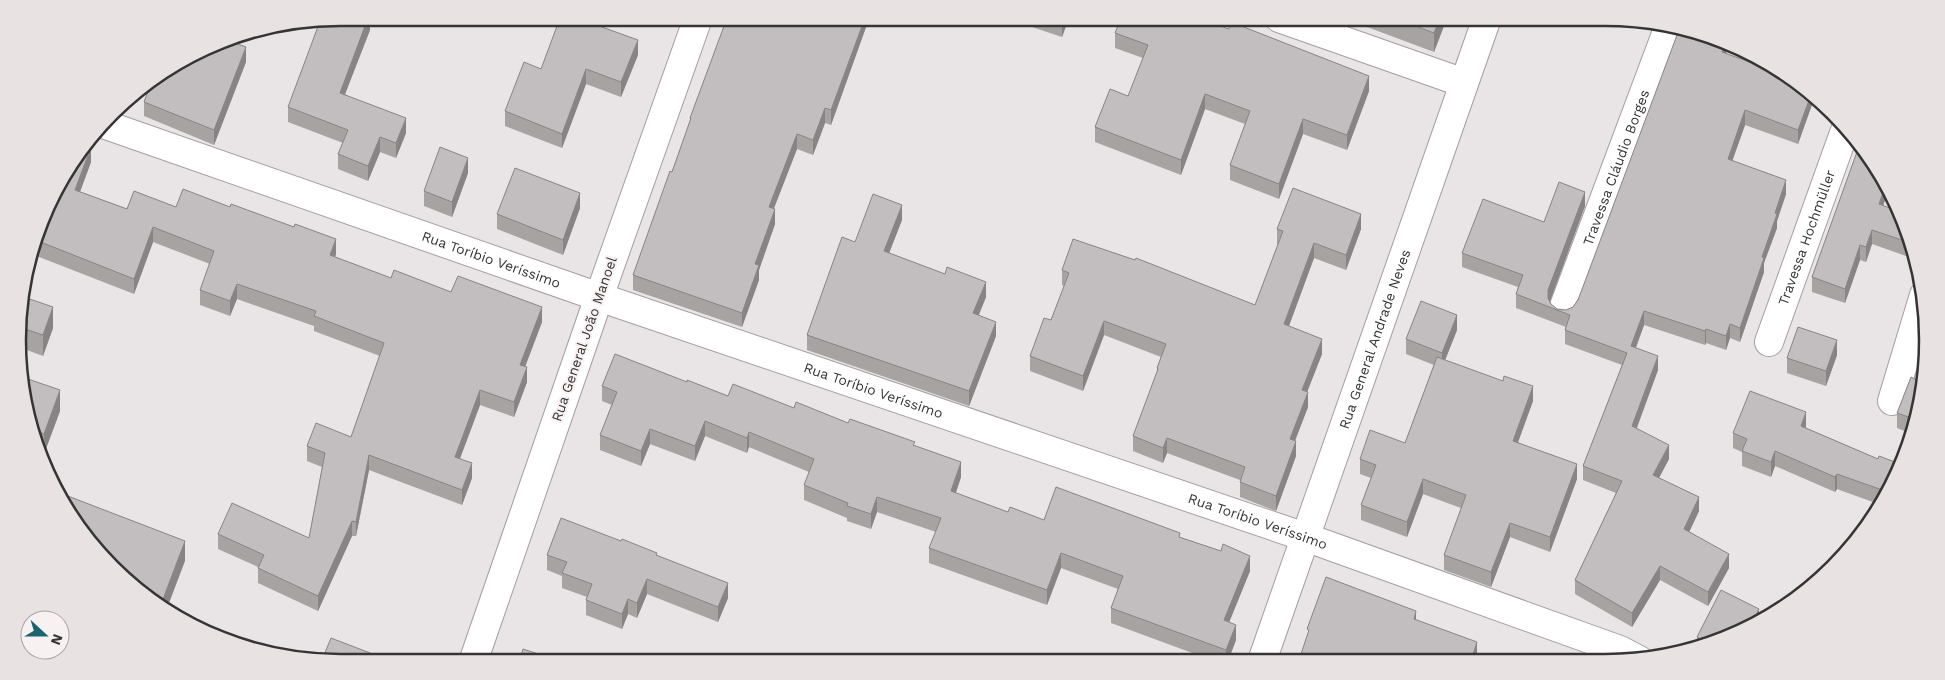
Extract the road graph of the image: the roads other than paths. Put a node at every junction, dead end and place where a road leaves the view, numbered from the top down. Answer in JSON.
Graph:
{"nodes":[{"id":1,"x":695,"y":26,"type":"edge"},
{"id":2,"x":1302,"y":26,"type":"edge"},
{"id":3,"x":1483,"y":26,"type":"edge"},
{"id":4,"x":1667,"y":32,"type":"edge"},
{"id":5,"x":1464,"y":83,"type":"junction"},
{"id":6,"x":110,"y":126,"type":"edge"},
{"id":7,"x":1843,"y":136,"type":"edge"},
{"id":8,"x":599,"y":296,"type":"junction"},
{"id":9,"x":1563,"y":308,"type":"edge"},
{"id":10,"x":1918,"y":316,"type":"edge"},
{"id":11,"x":1769,"y":342,"type":"dead end"},
{"id":12,"x":1892,"y":401,"type":"dead end"},
{"id":13,"x":1305,"y":537,"type":"junction"},
{"id":14,"x":1626,"y":653,"type":"edge"},
{"id":15,"x":475,"y":654,"type":"edge"},
{"id":16,"x":1264,"y":654,"type":"edge"}],
"edges":[{"from":1,"to":8,"type":"street","name":"Rua General João Manoel"},
{"from":2,"to":5,"type":"street"},
{"from":3,"to":5,"type":"street","name":"Rua General Andrade Neves"},
{"from":4,"to":9,"type":"street","name":"Travessa Cláudio Borges"},
{"from":5,"to":13,"type":"street","name":"Rua General Andrade Neves"},
{"from":6,"to":8,"type":"street","name":"Rua Toríbio Veríssimo"},
{"from":7,"to":11,"type":"street","name":"Travessa Hochmüller"},
{"from":8,"to":13,"type":"street","name":"Rua Toríbio Veríssimo"},
{"from":8,"to":15,"type":"street","name":"Rua General João Manoel"},
{"from":10,"to":12,"type":"street"},
{"from":13,"to":14,"type":"street","name":"Rua Toríbio Veríssimo"},
{"from":13,"to":16,"type":"street","name":"Rua General Andrade Neves"}]}
